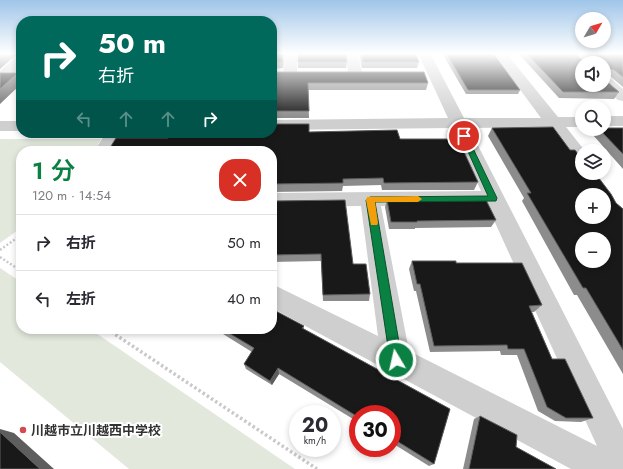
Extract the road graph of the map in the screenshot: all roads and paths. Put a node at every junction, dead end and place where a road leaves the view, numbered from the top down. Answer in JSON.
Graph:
{"nodes":[{"id":1,"x":430,"y":75,"type":"edge"},
{"id":2,"x":516,"y":75,"type":"edge"},
{"id":3,"x":611,"y":86,"type":"edge"},
{"id":4,"x":623,"y":97,"type":"edge"},
{"id":5,"x":611,"y":121,"type":"edge"},
{"id":6,"x":623,"y":121,"type":"edge"},
{"id":7,"x":553,"y":122,"type":"junction"},
{"id":8,"x":575,"y":122,"type":"edge"},
{"id":9,"x":458,"y":123,"type":"junction"},
{"id":10,"x":277,"y":125,"type":"edge"},
{"id":11,"x":0,"y":126,"type":"edge"},
{"id":12,"x":16,"y":126,"type":"edge"},
{"id":13,"x":575,"y":150,"type":"edge"},
{"id":14,"x":493,"y":198,"type":"junction"},
{"id":15,"x":277,"y":200,"type":"edge"},
{"id":16,"x":370,"y":200,"type":"junction"},
{"id":17,"x":16,"y":239,"type":"edge"},
{"id":18,"x":0,"y":250,"type":"edge"},
{"id":19,"x":0,"y":257,"type":"edge"},
{"id":20,"x":16,"y":268,"type":"edge"},
{"id":21,"x":277,"y":298,"type":"edge"},
{"id":22,"x":114,"y":334,"type":"edge"},
{"id":23,"x":396,"y":360,"type":"junction"},
{"id":24,"x":623,"y":464,"type":"edge"},
{"id":25,"x":317,"y":469,"type":"edge"},
{"id":26,"x":606,"y":469,"type":"edge"}],
"edges":[{"from":1,"to":9,"type":"street"},
{"from":2,"to":7,"type":"street"},
{"from":3,"to":4,"type":"street"},
{"from":5,"to":6,"type":"street"},
{"from":7,"to":8,"type":"street"},
{"from":7,"to":9,"type":"street"},
{"from":7,"to":13,"type":"street"},
{"from":9,"to":10,"type":"street"},
{"from":9,"to":14,"type":"street"},
{"from":11,"to":12,"type":"street"},
{"from":14,"to":16,"type":"street"},
{"from":14,"to":24,"type":"street"},
{"from":15,"to":16,"type":"street"},
{"from":16,"to":23,"type":"street"},
{"from":17,"to":18,"type":"path"},
{"from":19,"to":20,"type":"path"},
{"from":21,"to":23,"type":"street"},
{"from":22,"to":25,"type":"path"},
{"from":23,"to":26,"type":"street"}]}
